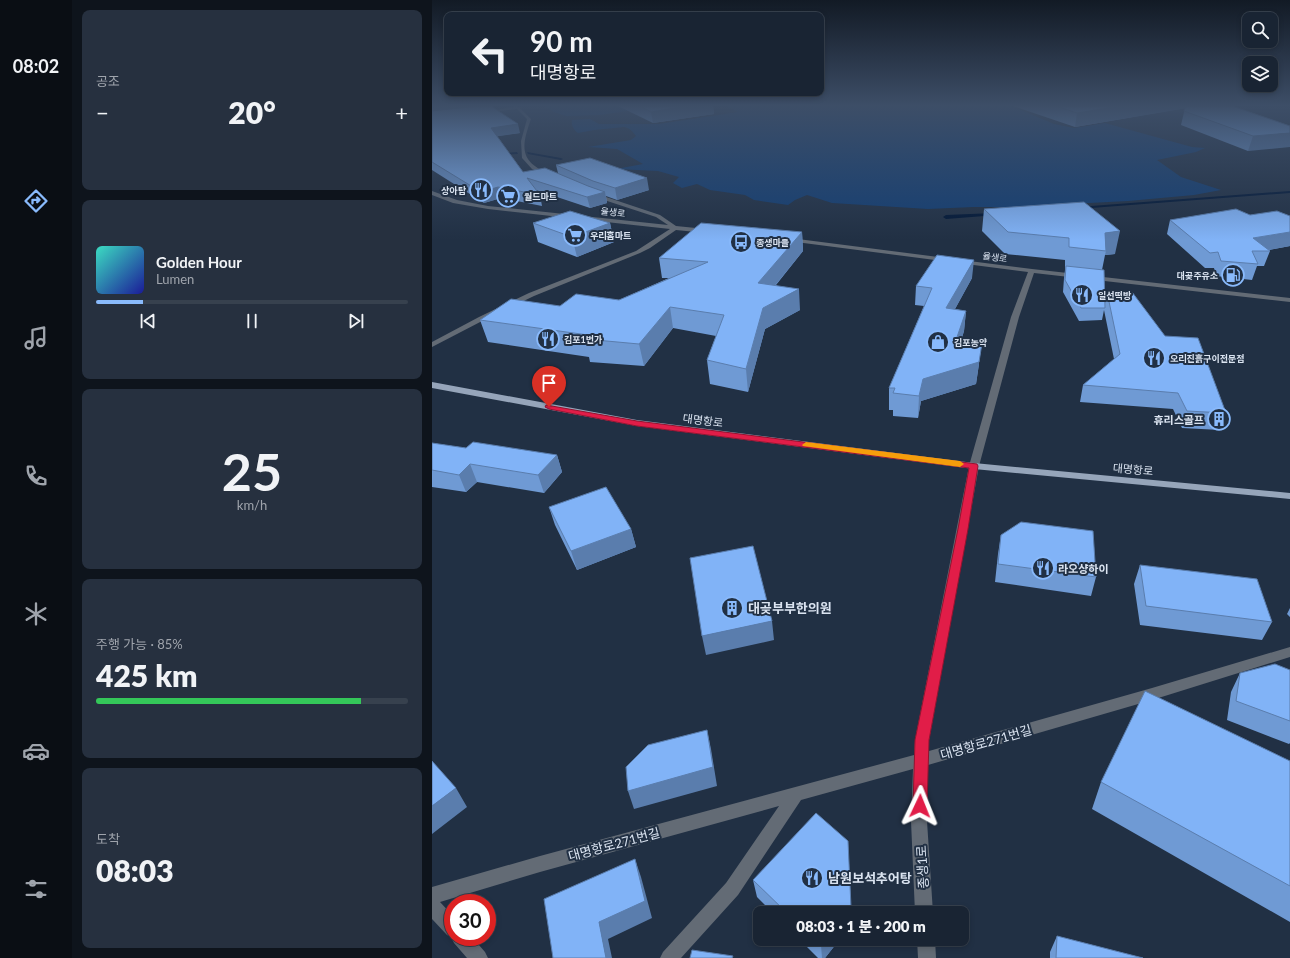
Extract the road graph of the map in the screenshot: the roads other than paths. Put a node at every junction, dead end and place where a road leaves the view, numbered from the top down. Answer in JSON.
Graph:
{"nodes":[{"id":1,"x":523,"y":151,"type":"edge"},
{"id":2,"x":555,"y":178,"type":"edge"},
{"id":3,"x":586,"y":192,"type":"edge"},
{"id":4,"x":432,"y":193,"type":"edge"},
{"id":5,"x":675,"y":228,"type":"junction"},
{"id":6,"x":714,"y":232,"type":"edge"},
{"id":7,"x":784,"y":240,"type":"edge"},
{"id":8,"x":1032,"y":271,"type":"junction"},
{"id":9,"x":1290,"y":300,"type":"edge"},
{"id":10,"x":432,"y":345,"type":"edge"},
{"id":11,"x":432,"y":385,"type":"edge"},
{"id":12,"x":974,"y":466,"type":"junction"},
{"id":13,"x":1290,"y":496,"type":"edge"},
{"id":14,"x":1290,"y":652,"type":"edge"},
{"id":15,"x":1152,"y":694,"type":"junction"},
{"id":16,"x":1164,"y":704,"type":"edge"},
{"id":17,"x":921,"y":760,"type":"junction"},
{"id":18,"x":796,"y":794,"type":"junction"},
{"id":19,"x":432,"y":896,"type":"edge"},
{"id":20,"x":432,"y":906,"type":"edge"},
{"id":21,"x":924,"y":906,"type":"edge"},
{"id":22,"x":444,"y":919,"type":"edge"},
{"id":23,"x":468,"y":946,"type":"edge"},
{"id":24,"x":926,"y":946,"type":"edge"},
{"id":25,"x":478,"y":958,"type":"edge"},
{"id":26,"x":669,"y":958,"type":"edge"},
{"id":27,"x":927,"y":958,"type":"edge"}],
"edges":[{"from":1,"to":2,"type":"street"},
{"from":3,"to":5,"type":"street"},
{"from":4,"to":5,"type":"street","name":"율생로"},
{"from":5,"to":6,"type":"street","name":"율생로"},
{"from":5,"to":10,"type":"street"},
{"from":7,"to":8,"type":"street","name":"율생로"},
{"from":8,"to":9,"type":"street","name":"율생로"},
{"from":8,"to":12,"type":"street"},
{"from":11,"to":12,"type":"main road","name":"대명항로"},
{"from":12,"to":13,"type":"main road","name":"대명항로"},
{"from":12,"to":17,"type":"street","name":"종생1로"},
{"from":14,"to":15,"type":"street","name":"대명항로271번길"},
{"from":15,"to":16,"type":"street"},
{"from":15,"to":17,"type":"street","name":"대명항로271번길"},
{"from":17,"to":18,"type":"street","name":"대명항로271번길"},
{"from":17,"to":21,"type":"street","name":"종생1로"},
{"from":18,"to":19,"type":"street","name":"대명항로271번길"},
{"from":18,"to":26,"type":"street"},
{"from":20,"to":22,"type":"street"},
{"from":23,"to":25,"type":"street"},
{"from":24,"to":27,"type":"street"}]}
